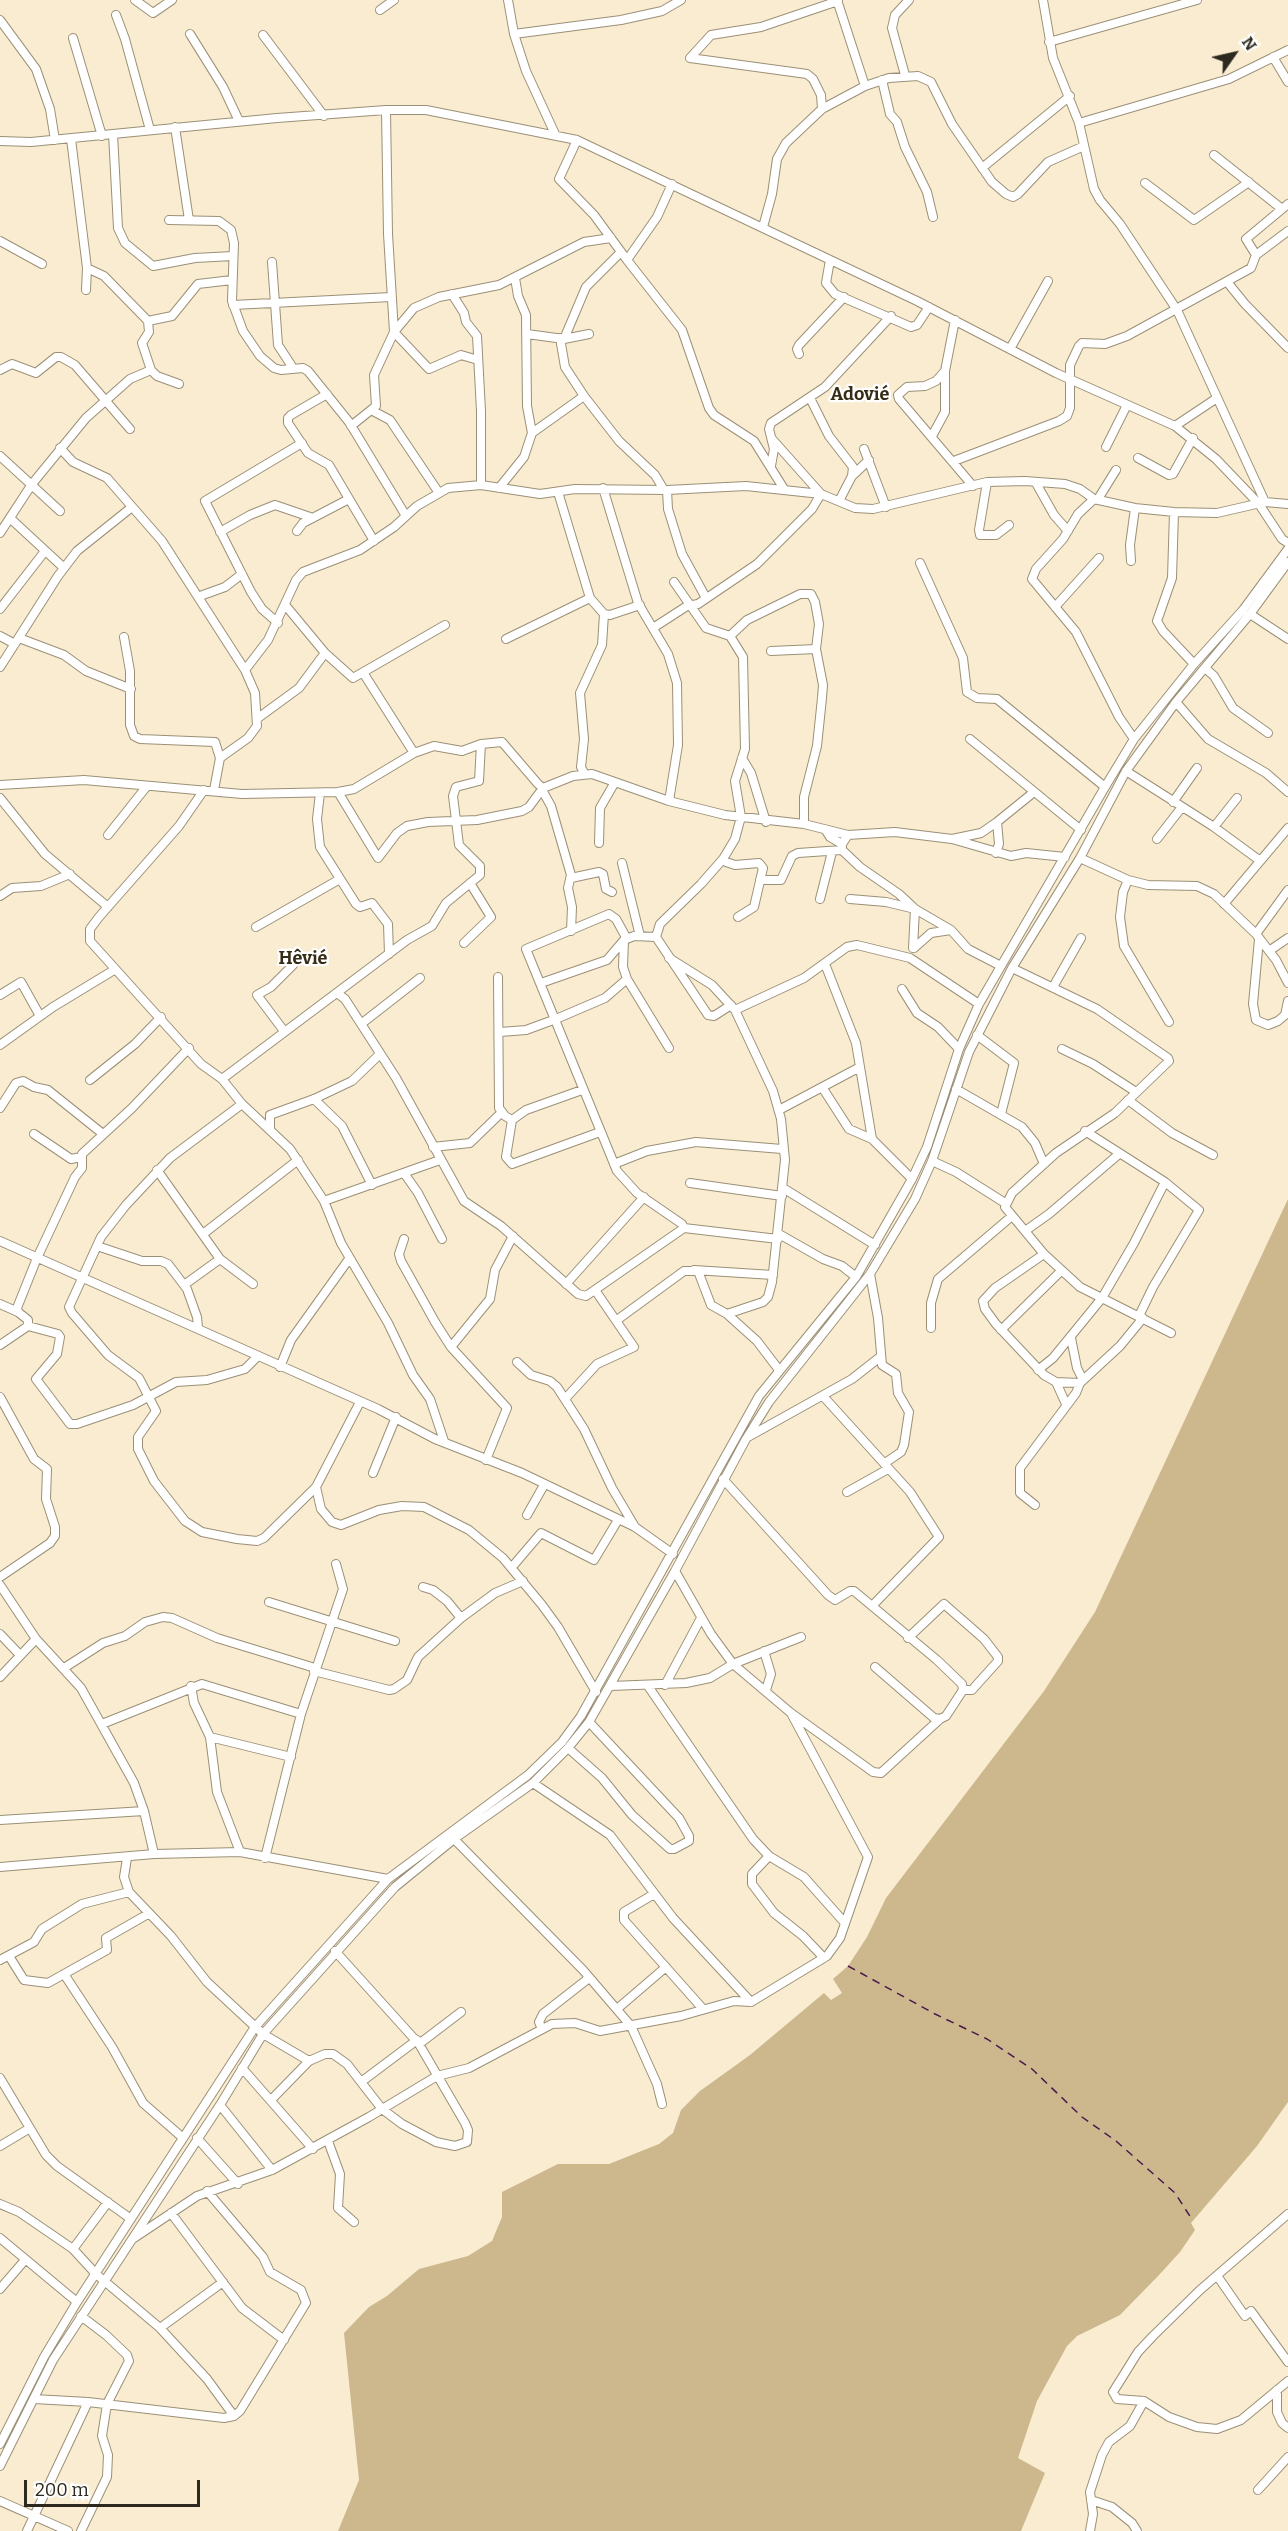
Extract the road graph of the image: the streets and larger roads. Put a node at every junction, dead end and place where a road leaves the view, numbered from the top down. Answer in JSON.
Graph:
{"nodes":[{"id":1,"x":135,"y":0,"type":"edge"},
{"id":2,"x":172,"y":0,"type":"edge"},
{"id":3,"x":394,"y":0,"type":"edge"},
{"id":4,"x":508,"y":0,"type":"edge"},
{"id":5,"x":681,"y":0,"type":"edge"},
{"id":6,"x":837,"y":0,"type":"edge"},
{"id":7,"x":909,"y":0,"type":"edge"},
{"id":8,"x":1043,"y":0,"type":"edge"},
{"id":9,"x":1197,"y":0,"type":"edge"},
{"id":10,"x":380,"y":10,"type":"dead end"},
{"id":11,"x":116,"y":15,"type":"dead end"},
{"id":12,"x":0,"y":20,"type":"edge"},
{"id":13,"x":190,"y":34,"type":"dead end"},
{"id":14,"x":514,"y":34,"type":"junction"},
{"id":15,"x":263,"y":35,"type":"dead end"},
{"id":16,"x":73,"y":38,"type":"dead end"},
{"id":17,"x":1049,"y":42,"type":"junction"},
{"id":18,"x":1288,"y":50,"type":"edge"},
{"id":19,"x":1273,"y":57,"type":"junction"},
{"id":20,"x":905,"y":75,"type":"junction"},
{"id":21,"x":882,"y":80,"type":"junction"},
{"id":22,"x":1288,"y":82,"type":"edge"},
{"id":23,"x":865,"y":86,"type":"junction"},
{"id":24,"x":1070,"y":96,"type":"junction"},
{"id":25,"x":822,"y":109,"type":"junction"},
{"id":26,"x":386,"y":110,"type":"junction"},
{"id":27,"x":324,"y":116,"type":"junction"},
{"id":28,"x":239,"y":121,"type":"junction"},
{"id":29,"x":1078,"y":123,"type":"junction"},
{"id":30,"x":175,"y":127,"type":"junction"},
{"id":31,"x":150,"y":130,"type":"junction"},
{"id":32,"x":555,"y":134,"type":"junction"},
{"id":33,"x":113,"y":135,"type":"junction"},
{"id":34,"x":102,"y":136,"type":"junction"},
{"id":35,"x":71,"y":139,"type":"junction"},
{"id":36,"x":55,"y":140,"type":"junction"},
{"id":37,"x":577,"y":140,"type":"junction"},
{"id":38,"x":0,"y":141,"type":"edge"},
{"id":39,"x":1084,"y":146,"type":"junction"},
{"id":40,"x":1214,"y":155,"type":"dead end"},
{"id":41,"x":982,"y":168,"type":"junction"},
{"id":42,"x":1249,"y":182,"type":"junction"},
{"id":43,"x":1145,"y":183,"type":"dead end"},
{"id":44,"x":672,"y":184,"type":"junction"},
{"id":45,"x":1285,"y":206,"type":"edge"},
{"id":46,"x":933,"y":217,"type":"dead end"},
{"id":47,"x":169,"y":220,"type":"dead end"},
{"id":48,"x":189,"y":220,"type":"junction"},
{"id":49,"x":763,"y":226,"type":"junction"},
{"id":50,"x":1288,"y":231,"type":"edge"},
{"id":51,"x":611,"y":238,"type":"junction"},
{"id":52,"x":0,"y":241,"type":"edge"},
{"id":53,"x":621,"y":252,"type":"junction"},
{"id":54,"x":1256,"y":255,"type":"junction"},
{"id":55,"x":233,"y":256,"type":"junction"},
{"id":56,"x":627,"y":260,"type":"junction"},
{"id":57,"x":830,"y":260,"type":"junction"},
{"id":58,"x":272,"y":262,"type":"dead end"},
{"id":59,"x":42,"y":264,"type":"dead end"},
{"id":60,"x":87,"y":268,"type":"junction"},
{"id":61,"x":515,"y":278,"type":"junction"},
{"id":62,"x":232,"y":280,"type":"junction"},
{"id":63,"x":1048,"y":281,"type":"dead end"},
{"id":64,"x":1228,"y":282,"type":"junction"},
{"id":65,"x":86,"y":290,"type":"dead end"},
{"id":66,"x":452,"y":294,"type":"junction"},
{"id":67,"x":392,"y":297,"type":"junction"},
{"id":68,"x":844,"y":297,"type":"junction"},
{"id":69,"x":275,"y":304,"type":"junction"},
{"id":70,"x":233,"y":305,"type":"junction"},
{"id":71,"x":929,"y":307,"type":"junction"},
{"id":72,"x":1177,"y":310,"type":"junction"},
{"id":73,"x":891,"y":316,"type":"junction"},
{"id":74,"x":955,"y":320,"type":"junction"},
{"id":75,"x":148,"y":321,"type":"junction"},
{"id":76,"x":394,"y":332,"type":"junction"},
{"id":77,"x":527,"y":334,"type":"junction"},
{"id":78,"x":589,"y":334,"type":"dead end"},
{"id":79,"x":562,"y":339,"type":"junction"},
{"id":80,"x":1288,"y":348,"type":"edge"},
{"id":81,"x":1010,"y":349,"type":"junction"},
{"id":82,"x":799,"y":354,"type":"dead end"},
{"id":83,"x":478,"y":360,"type":"junction"},
{"id":84,"x":293,"y":368,"type":"junction"},
{"id":85,"x":0,"y":370,"type":"edge"},
{"id":86,"x":151,"y":370,"type":"junction"},
{"id":87,"x":945,"y":371,"type":"junction"},
{"id":88,"x":1068,"y":378,"type":"junction"},
{"id":89,"x":179,"y":384,"type":"dead end"},
{"id":90,"x":327,"y":394,"type":"junction"},
{"id":91,"x":584,"y":396,"type":"junction"},
{"id":92,"x":810,"y":398,"type":"junction"},
{"id":93,"x":1217,"y":398,"type":"junction"},
{"id":94,"x":105,"y":401,"type":"junction"},
{"id":95,"x":1127,"y":405,"type":"junction"},
{"id":96,"x":373,"y":411,"type":"junction"},
{"id":97,"x":351,"y":426,"type":"junction"},
{"id":98,"x":1175,"y":426,"type":"junction"},
{"id":99,"x":130,"y":429,"type":"dead end"},
{"id":100,"x":532,"y":433,"type":"junction"},
{"id":101,"x":932,"y":436,"type":"junction"},
{"id":102,"x":1192,"y":438,"type":"junction"},
{"id":103,"x":772,"y":439,"type":"junction"},
{"id":104,"x":302,"y":443,"type":"junction"},
{"id":105,"x":1106,"y":447,"type":"dead end"},
{"id":106,"x":60,"y":448,"type":"junction"},
{"id":107,"x":864,"y":449,"type":"dead end"},
{"id":108,"x":0,"y":456,"type":"edge"},
{"id":109,"x":1138,"y":458,"type":"dead end"},
{"id":110,"x":869,"y":460,"type":"junction"},
{"id":111,"x":954,"y":461,"type":"junction"},
{"id":112,"x":771,"y":466,"type":"junction"},
{"id":113,"x":1116,"y":470,"type":"dead end"},
{"id":114,"x":852,"y":476,"type":"junction"},
{"id":115,"x":987,"y":482,"type":"junction"},
{"id":116,"x":1036,"y":483,"type":"junction"},
{"id":117,"x":32,"y":484,"type":"junction"},
{"id":118,"x":481,"y":485,"type":"junction"},
{"id":119,"x":973,"y":486,"type":"junction"},
{"id":120,"x":498,"y":488,"type":"junction"},
{"id":121,"x":603,"y":488,"type":"junction"},
{"id":122,"x":784,"y":489,"type":"junction"},
{"id":123,"x":665,"y":490,"type":"junction"},
{"id":124,"x":558,"y":492,"type":"junction"},
{"id":125,"x":439,"y":493,"type":"junction"},
{"id":126,"x":821,"y":494,"type":"junction"},
{"id":127,"x":349,"y":499,"type":"junction"},
{"id":128,"x":1096,"y":499,"type":"junction"},
{"id":129,"x":839,"y":501,"type":"junction"},
{"id":130,"x":1262,"y":503,"type":"junction"},
{"id":131,"x":1288,"y":504,"type":"edge"},
{"id":132,"x":132,"y":507,"type":"junction"},
{"id":133,"x":886,"y":507,"type":"junction"},
{"id":134,"x":1135,"y":508,"type":"junction"},
{"id":135,"x":60,"y":511,"type":"dead end"},
{"id":136,"x":1174,"y":512,"type":"junction"},
{"id":137,"x":406,"y":516,"type":"junction"},
{"id":138,"x":313,"y":518,"type":"junction"},
{"id":139,"x":11,"y":519,"type":"junction"},
{"id":140,"x":1009,"y":525,"type":"dead end"},
{"id":141,"x":297,"y":531,"type":"dead end"},
{"id":142,"x":1068,"y":531,"type":"junction"},
{"id":143,"x":220,"y":532,"type":"junction"},
{"id":144,"x":0,"y":533,"type":"edge"},
{"id":145,"x":374,"y":541,"type":"junction"},
{"id":146,"x":1288,"y":543,"type":"edge"},
{"id":147,"x":1288,"y":549,"type":"edge"},
{"id":148,"x":45,"y":551,"type":"junction"},
{"id":149,"x":1099,"y":558,"type":"dead end"},
{"id":150,"x":1131,"y":561,"type":"dead end"},
{"id":151,"x":1288,"y":562,"type":"edge"},
{"id":152,"x":920,"y":563,"type":"dead end"},
{"id":153,"x":64,"y":568,"type":"junction"},
{"id":154,"x":242,"y":574,"type":"junction"},
{"id":155,"x":674,"y":582,"type":"dead end"},
{"id":156,"x":200,"y":596,"type":"junction"},
{"id":157,"x":590,"y":598,"type":"junction"},
{"id":158,"x":706,"y":598,"type":"junction"},
{"id":159,"x":640,"y":605,"type":"junction"},
{"id":160,"x":286,"y":606,"type":"junction"},
{"id":161,"x":691,"y":606,"type":"junction"},
{"id":162,"x":1055,"y":606,"type":"junction"},
{"id":163,"x":0,"y":609,"type":"edge"},
{"id":164,"x":604,"y":614,"type":"junction"},
{"id":165,"x":1250,"y":614,"type":"junction"},
{"id":166,"x":278,"y":623,"type":"junction"},
{"id":167,"x":445,"y":625,"type":"dead end"},
{"id":168,"x":652,"y":628,"type":"junction"},
{"id":169,"x":0,"y":636,"type":"edge"},
{"id":170,"x":730,"y":636,"type":"junction"},
{"id":171,"x":124,"y":637,"type":"dead end"},
{"id":172,"x":506,"y":639,"type":"dead end"},
{"id":173,"x":1288,"y":639,"type":"edge"},
{"id":174,"x":17,"y":641,"type":"junction"},
{"id":175,"x":816,"y":649,"type":"junction"},
{"id":176,"x":771,"y":651,"type":"dead end"},
{"id":177,"x":325,"y":653,"type":"junction"},
{"id":178,"x":1194,"y":664,"type":"junction"},
{"id":179,"x":0,"y":667,"type":"edge"},
{"id":180,"x":1205,"y":668,"type":"junction"},
{"id":181,"x":245,"y":670,"type":"junction"},
{"id":182,"x":364,"y":674,"type":"junction"},
{"id":183,"x":131,"y":689,"type":"junction"},
{"id":184,"x":1176,"y":702,"type":"junction"},
{"id":185,"x":258,"y":718,"type":"junction"},
{"id":186,"x":1268,"y":733,"type":"dead end"},
{"id":187,"x":970,"y":739,"type":"dead end"},
{"id":188,"x":1134,"y":739,"type":"junction"},
{"id":189,"x":481,"y":744,"type":"junction"},
{"id":190,"x":414,"y":753,"type":"junction"},
{"id":191,"x":220,"y":758,"type":"junction"},
{"id":192,"x":742,"y":758,"type":"junction"},
{"id":193,"x":1197,"y":768,"type":"dead end"},
{"id":194,"x":1126,"y":771,"type":"junction"},
{"id":195,"x":584,"y":773,"type":"junction"},
{"id":196,"x":615,"y":782,"type":"junction"},
{"id":197,"x":0,"y":785,"type":"edge"},
{"id":198,"x":147,"y":786,"type":"junction"},
{"id":199,"x":1105,"y":787,"type":"junction"},
{"id":200,"x":542,"y":789,"type":"junction"},
{"id":201,"x":204,"y":790,"type":"junction"},
{"id":202,"x":214,"y":790,"type":"junction"},
{"id":203,"x":338,"y":792,"type":"junction"},
{"id":204,"x":1034,"y":792,"type":"junction"},
{"id":205,"x":1288,"y":792,"type":"edge"},
{"id":206,"x":320,"y":793,"type":"junction"},
{"id":207,"x":0,"y":798,"type":"edge"},
{"id":208,"x":1237,"y":798,"type":"dead end"},
{"id":209,"x":669,"y":801,"type":"junction"},
{"id":210,"x":1173,"y":802,"type":"junction"},
{"id":211,"x":1182,"y":807,"type":"junction"},
{"id":212,"x":741,"y":817,"type":"junction"},
{"id":213,"x":457,"y":822,"type":"junction"},
{"id":214,"x":766,"y":822,"type":"junction"},
{"id":215,"x":997,"y":822,"type":"junction"},
{"id":216,"x":804,"y":824,"type":"junction"},
{"id":217,"x":1214,"y":827,"type":"junction"},
{"id":218,"x":1288,"y":828,"type":"edge"},
{"id":219,"x":825,"y":830,"type":"junction"},
{"id":220,"x":1081,"y":830,"type":"junction"},
{"id":221,"x":108,"y":835,"type":"dead end"},
{"id":222,"x":848,"y":835,"type":"junction"},
{"id":223,"x":952,"y":839,"type":"junction"},
{"id":224,"x":1157,"y":839,"type":"dead end"},
{"id":225,"x":599,"y":843,"type":"dead end"},
{"id":226,"x":842,"y":847,"type":"junction"},
{"id":227,"x":832,"y":852,"type":"junction"},
{"id":228,"x":996,"y":853,"type":"junction"},
{"id":229,"x":1065,"y":857,"type":"junction"},
{"id":230,"x":1080,"y":858,"type":"junction"},
{"id":231,"x":723,"y":859,"type":"junction"},
{"id":232,"x":1259,"y":860,"type":"junction"},
{"id":233,"x":622,"y":863,"type":"dead end"},
{"id":234,"x":70,"y":874,"type":"junction"},
{"id":235,"x":571,"y":878,"type":"junction"},
{"id":236,"x":340,"y":879,"type":"junction"},
{"id":237,"x":760,"y":880,"type":"junction"},
{"id":238,"x":1128,"y":880,"type":"junction"},
{"id":239,"x":470,"y":884,"type":"junction"},
{"id":240,"x":1288,"y":890,"type":"edge"},
{"id":241,"x":612,"y":892,"type":"dead end"},
{"id":242,"x":0,"y":896,"type":"edge"},
{"id":243,"x":903,"y":898,"type":"junction"},
{"id":244,"x":820,"y":899,"type":"dead end"},
{"id":245,"x":850,"y":899,"type":"dead end"},
{"id":246,"x":1224,"y":904,"type":"junction"},
{"id":247,"x":898,"y":906,"type":"junction"},
{"id":248,"x":108,"y":907,"type":"junction"},
{"id":249,"x":915,"y":909,"type":"junction"},
{"id":250,"x":738,"y":916,"type":"dead end"},
{"id":251,"x":256,"y":927,"type":"dead end"},
{"id":252,"x":951,"y":930,"type":"junction"},
{"id":253,"x":571,"y":931,"type":"junction"},
{"id":254,"x":640,"y":936,"type":"junction"},
{"id":255,"x":1257,"y":936,"type":"junction"},
{"id":256,"x":656,"y":937,"type":"junction"},
{"id":257,"x":1081,"y":938,"type":"dead end"},
{"id":258,"x":1288,"y":938,"type":"edge"},
{"id":259,"x":626,"y":939,"type":"junction"},
{"id":260,"x":465,"y":943,"type":"dead end"},
{"id":261,"x":914,"y":948,"type":"junction"},
{"id":262,"x":1269,"y":951,"type":"junction"},
{"id":263,"x":389,"y":954,"type":"junction"},
{"id":264,"x":669,"y":958,"type":"junction"},
{"id":265,"x":910,"y":958,"type":"junction"},
{"id":266,"x":825,"y":964,"type":"junction"},
{"id":267,"x":293,"y":965,"type":"dead end"},
{"id":268,"x":1001,"y":966,"type":"junction"},
{"id":269,"x":1012,"y":968,"type":"junction"},
{"id":270,"x":114,"y":970,"type":"junction"},
{"id":271,"x":498,"y":977,"type":"dead end"},
{"id":272,"x":420,"y":978,"type":"dead end"},
{"id":273,"x":627,"y":979,"type":"junction"},
{"id":274,"x":541,"y":983,"type":"junction"},
{"id":275,"x":1288,"y":983,"type":"edge"},
{"id":276,"x":1053,"y":987,"type":"junction"},
{"id":277,"x":902,"y":990,"type":"dead end"},
{"id":278,"x":337,"y":993,"type":"junction"},
{"id":279,"x":0,"y":995,"type":"edge"},
{"id":280,"x":1288,"y":1001,"type":"edge"},
{"id":281,"x":979,"y":1004,"type":"junction"},
{"id":282,"x":733,"y":1008,"type":"junction"},
{"id":283,"x":40,"y":1016,"type":"junction"},
{"id":284,"x":161,"y":1017,"type":"junction"},
{"id":285,"x":556,"y":1019,"type":"junction"},
{"id":286,"x":1169,"y":1022,"type":"dead end"},
{"id":287,"x":361,"y":1024,"type":"junction"},
{"id":288,"x":284,"y":1031,"type":"junction"},
{"id":289,"x":500,"y":1032,"type":"junction"},
{"id":290,"x":977,"y":1035,"type":"junction"},
{"id":291,"x":0,"y":1045,"type":"edge"},
{"id":292,"x":189,"y":1048,"type":"junction"},
{"id":293,"x":669,"y":1048,"type":"dead end"},
{"id":294,"x":958,"y":1049,"type":"junction"},
{"id":295,"x":1062,"y":1049,"type":"dead end"},
{"id":296,"x":380,"y":1054,"type":"junction"},
{"id":297,"x":861,"y":1067,"type":"junction"},
{"id":298,"x":222,"y":1079,"type":"junction"},
{"id":299,"x":90,"y":1080,"type":"dead end"},
{"id":300,"x":822,"y":1087,"type":"junction"},
{"id":301,"x":956,"y":1089,"type":"junction"},
{"id":302,"x":582,"y":1090,"type":"junction"},
{"id":303,"x":1136,"y":1092,"type":"junction"},
{"id":304,"x":314,"y":1099,"type":"junction"},
{"id":305,"x":1128,"y":1100,"type":"junction"},
{"id":306,"x":242,"y":1104,"type":"junction"},
{"id":307,"x":0,"y":1108,"type":"edge"},
{"id":308,"x":779,"y":1110,"type":"junction"},
{"id":309,"x":501,"y":1113,"type":"junction"},
{"id":310,"x":1000,"y":1114,"type":"junction"},
{"id":311,"x":512,"y":1120,"type":"junction"},
{"id":312,"x":270,"y":1129,"type":"junction"},
{"id":313,"x":1085,"y":1131,"type":"junction"},
{"id":314,"x":600,"y":1132,"type":"junction"},
{"id":315,"x":34,"y":1134,"type":"dead end"},
{"id":316,"x":103,"y":1134,"type":"junction"},
{"id":317,"x":872,"y":1139,"type":"junction"},
{"id":318,"x":433,"y":1147,"type":"junction"},
{"id":319,"x":782,"y":1149,"type":"junction"},
{"id":320,"x":1119,"y":1154,"type":"junction"},
{"id":321,"x":1214,"y":1155,"type":"dead end"},
{"id":322,"x":81,"y":1157,"type":"junction"},
{"id":323,"x":298,"y":1160,"type":"junction"},
{"id":324,"x":440,"y":1160,"type":"junction"},
{"id":325,"x":932,"y":1161,"type":"junction"},
{"id":326,"x":614,"y":1164,"type":"junction"},
{"id":327,"x":1044,"y":1164,"type":"junction"},
{"id":328,"x":157,"y":1170,"type":"junction"},
{"id":329,"x":404,"y":1173,"type":"junction"},
{"id":330,"x":912,"y":1179,"type":"junction"},
{"id":331,"x":1165,"y":1182,"type":"junction"},
{"id":332,"x":690,"y":1183,"type":"dead end"},
{"id":333,"x":372,"y":1185,"type":"junction"},
{"id":334,"x":782,"y":1192,"type":"junction"},
{"id":335,"x":644,"y":1197,"type":"junction"},
{"id":336,"x":324,"y":1201,"type":"junction"},
{"id":337,"x":1005,"y":1203,"type":"junction"},
{"id":338,"x":1012,"y":1216,"type":"junction"},
{"id":339,"x":684,"y":1228,"type":"junction"},
{"id":340,"x":1025,"y":1230,"type":"junction"},
{"id":341,"x":203,"y":1234,"type":"junction"},
{"id":342,"x":513,"y":1236,"type":"junction"},
{"id":343,"x":778,"y":1236,"type":"junction"},
{"id":344,"x":404,"y":1239,"type":"dead end"},
{"id":345,"x":442,"y":1239,"type":"dead end"},
{"id":346,"x":0,"y":1241,"type":"edge"},
{"id":347,"x":97,"y":1245,"type":"junction"},
{"id":348,"x":875,"y":1245,"type":"junction"},
{"id":349,"x":1044,"y":1254,"type":"junction"},
{"id":350,"x":37,"y":1258,"type":"junction"},
{"id":351,"x":220,"y":1259,"type":"junction"},
{"id":352,"x":349,"y":1259,"type":"junction"},
{"id":353,"x":694,"y":1270,"type":"junction"},
{"id":354,"x":1060,"y":1271,"type":"junction"},
{"id":355,"x":870,"y":1274,"type":"junction"},
{"id":356,"x":773,"y":1275,"type":"junction"},
{"id":357,"x":856,"y":1276,"type":"junction"},
{"id":358,"x":82,"y":1277,"type":"junction"},
{"id":359,"x":254,"y":1284,"type":"dead end"},
{"id":360,"x":566,"y":1284,"type":"junction"},
{"id":361,"x":184,"y":1285,"type":"junction"},
{"id":362,"x":595,"y":1290,"type":"junction"},
{"id":363,"x":1102,"y":1298,"type":"junction"},
{"id":364,"x":0,"y":1304,"type":"edge"},
{"id":365,"x":18,"y":1312,"type":"junction"},
{"id":366,"x":727,"y":1314,"type":"junction"},
{"id":367,"x":1141,"y":1317,"type":"junction"},
{"id":368,"x":617,"y":1320,"type":"junction"},
{"id":369,"x":28,"y":1326,"type":"junction"},
{"id":370,"x":198,"y":1328,"type":"junction"},
{"id":371,"x":931,"y":1328,"type":"dead end"},
{"id":372,"x":1001,"y":1330,"type":"junction"},
{"id":373,"x":1171,"y":1333,"type":"dead end"},
{"id":374,"x":1071,"y":1338,"type":"junction"},
{"id":375,"x":0,"y":1345,"type":"edge"},
{"id":376,"x":451,"y":1347,"type":"junction"},
{"id":377,"x":257,"y":1357,"type":"junction"},
{"id":378,"x":880,"y":1358,"type":"junction"},
{"id":379,"x":1053,"y":1358,"type":"junction"},
{"id":380,"x":517,"y":1362,"type":"dead end"},
{"id":381,"x":280,"y":1367,"type":"junction"},
{"id":382,"x":779,"y":1370,"type":"junction"},
{"id":383,"x":1038,"y":1370,"type":"junction"},
{"id":384,"x":1048,"y":1377,"type":"junction"},
{"id":385,"x":1056,"y":1382,"type":"junction"},
{"id":386,"x":1082,"y":1382,"type":"junction"},
{"id":387,"x":149,"y":1395,"type":"junction"},
{"id":388,"x":823,"y":1396,"type":"junction"},
{"id":389,"x":0,"y":1397,"type":"edge"},
{"id":390,"x":565,"y":1399,"type":"junction"},
{"id":391,"x":360,"y":1402,"type":"junction"},
{"id":392,"x":1066,"y":1404,"type":"junction"},
{"id":393,"x":396,"y":1417,"type":"junction"},
{"id":394,"x":746,"y":1439,"type":"junction"},
{"id":395,"x":444,"y":1441,"type":"junction"},
{"id":396,"x":486,"y":1460,"type":"junction"},
{"id":397,"x":887,"y":1466,"type":"junction"},
{"id":398,"x":373,"y":1473,"type":"dead end"},
{"id":399,"x":723,"y":1479,"type":"junction"},
{"id":400,"x":544,"y":1485,"type":"junction"},
{"id":401,"x":316,"y":1487,"type":"junction"},
{"id":402,"x":847,"y":1492,"type":"dead end"},
{"id":403,"x":1035,"y":1505,"type":"dead end"},
{"id":404,"x":527,"y":1515,"type":"dead end"},
{"id":405,"x":618,"y":1520,"type":"junction"},
{"id":406,"x":635,"y":1527,"type":"junction"},
{"id":407,"x":673,"y":1554,"type":"junction"},
{"id":408,"x":336,"y":1564,"type":"dead end"},
{"id":409,"x":512,"y":1568,"type":"junction"},
{"id":410,"x":675,"y":1571,"type":"junction"},
{"id":411,"x":0,"y":1577,"type":"edge"},
{"id":412,"x":523,"y":1581,"type":"junction"},
{"id":413,"x":0,"y":1585,"type":"edge"},
{"id":414,"x":423,"y":1587,"type":"dead end"},
{"id":415,"x":269,"y":1602,"type":"dead end"},
{"id":416,"x":873,"y":1605,"type":"junction"},
{"id":417,"x":461,"y":1618,"type":"junction"},
{"id":418,"x":701,"y":1618,"type":"junction"},
{"id":419,"x":332,"y":1623,"type":"junction"},
{"id":420,"x":0,"y":1634,"type":"edge"},
{"id":421,"x":801,"y":1637,"type":"dead end"},
{"id":422,"x":908,"y":1638,"type":"junction"},
{"id":423,"x":36,"y":1639,"type":"junction"},
{"id":424,"x":395,"y":1641,"type":"dead end"},
{"id":425,"x":764,"y":1652,"type":"junction"},
{"id":426,"x":20,"y":1655,"type":"junction"},
{"id":427,"x":733,"y":1664,"type":"junction"},
{"id":428,"x":875,"y":1666,"type":"dead end"},
{"id":429,"x":64,"y":1668,"type":"junction"},
{"id":430,"x":315,"y":1670,"type":"junction"},
{"id":431,"x":0,"y":1677,"type":"edge"},
{"id":432,"x":665,"y":1685,"type":"junction"},
{"id":433,"x":191,"y":1686,"type":"junction"},
{"id":434,"x":610,"y":1686,"type":"junction"},
{"id":435,"x":648,"y":1686,"type":"junction"},
{"id":436,"x":766,"y":1690,"type":"junction"},
{"id":437,"x":963,"y":1690,"type":"junction"},
{"id":438,"x":596,"y":1692,"type":"junction"},
{"id":439,"x":791,"y":1713,"type":"junction"},
{"id":440,"x":301,"y":1714,"type":"junction"},
{"id":441,"x":940,"y":1719,"type":"junction"},
{"id":442,"x":589,"y":1722,"type":"junction"},
{"id":443,"x":102,"y":1724,"type":"junction"},
{"id":444,"x":210,"y":1737,"type":"junction"},
{"id":445,"x":568,"y":1748,"type":"junction"},
{"id":446,"x":291,"y":1757,"type":"junction"},
{"id":447,"x":533,"y":1783,"type":"junction"},
{"id":448,"x":144,"y":1811,"type":"junction"},
{"id":449,"x":0,"y":1820,"type":"edge"},
{"id":450,"x":454,"y":1839,"type":"junction"},
{"id":451,"x":240,"y":1852,"type":"junction"},
{"id":452,"x":154,"y":1854,"type":"junction"},
{"id":453,"x":769,"y":1856,"type":"junction"},
{"id":454,"x":127,"y":1858,"type":"junction"},
{"id":455,"x":265,"y":1858,"type":"junction"},
{"id":456,"x":0,"y":1867,"type":"edge"},
{"id":457,"x":388,"y":1879,"type":"junction"},
{"id":458,"x":129,"y":1892,"type":"junction"},
{"id":459,"x":654,"y":1894,"type":"junction"},
{"id":460,"x":148,"y":1914,"type":"junction"},
{"id":461,"x":844,"y":1922,"type":"junction"},
{"id":462,"x":335,"y":1952,"type":"junction"},
{"id":463,"x":9,"y":1956,"type":"junction"},
{"id":464,"x":824,"y":1958,"type":"junction"},
{"id":465,"x":0,"y":1960,"type":"edge"},
{"id":466,"x":666,"y":1967,"type":"junction"},
{"id":467,"x":64,"y":1974,"type":"junction"},
{"id":468,"x":590,"y":1978,"type":"junction"},
{"id":469,"x":751,"y":2002,"type":"junction"},
{"id":470,"x":617,"y":2009,"type":"junction"},
{"id":471,"x":703,"y":2009,"type":"junction"},
{"id":472,"x":461,"y":2012,"type":"dead end"},
{"id":473,"x":631,"y":2026,"type":"junction"},
{"id":474,"x":255,"y":2028,"type":"junction"},
{"id":475,"x":542,"y":2029,"type":"junction"},
{"id":476,"x":263,"y":2034,"type":"junction"},
{"id":477,"x":418,"y":2042,"type":"junction"},
{"id":478,"x":309,"y":2061,"type":"junction"},
{"id":479,"x":242,"y":2068,"type":"junction"},
{"id":480,"x":437,"y":2076,"type":"junction"},
{"id":481,"x":0,"y":2078,"type":"edge"},
{"id":482,"x":361,"y":2082,"type":"junction"},
{"id":483,"x":3,"y":2088,"type":"edge"},
{"id":484,"x":271,"y":2100,"type":"junction"},
{"id":485,"x":662,"y":2104,"type":"dead end"},
{"id":486,"x":220,"y":2105,"type":"junction"},
{"id":487,"x":382,"y":2109,"type":"junction"},
{"id":488,"x":30,"y":2128,"type":"junction"},
{"id":489,"x":183,"y":2138,"type":"junction"},
{"id":490,"x":197,"y":2138,"type":"junction"},
{"id":491,"x":328,"y":2140,"type":"junction"},
{"id":492,"x":0,"y":2146,"type":"edge"},
{"id":493,"x":313,"y":2149,"type":"junction"},
{"id":494,"x":272,"y":2170,"type":"junction"},
{"id":495,"x":237,"y":2184,"type":"junction"},
{"id":496,"x":207,"y":2191,"type":"junction"},
{"id":497,"x":108,"y":2202,"type":"junction"},
{"id":498,"x":0,"y":2205,"type":"edge"},
{"id":499,"x":171,"y":2213,"type":"junction"},
{"id":500,"x":1288,"y":2214,"type":"edge"},
{"id":501,"x":132,"y":2219,"type":"junction"},
{"id":502,"x":354,"y":2222,"type":"dead end"},
{"id":503,"x":0,"y":2238,"type":"edge"},
{"id":504,"x":133,"y":2238,"type":"junction"},
{"id":505,"x":73,"y":2249,"type":"junction"},
{"id":506,"x":25,"y":2260,"type":"junction"},
{"id":507,"x":96,"y":2274,"type":"junction"},
{"id":508,"x":1218,"y":2277,"type":"junction"},
{"id":509,"x":105,"y":2281,"type":"junction"},
{"id":510,"x":223,"y":2282,"type":"junction"},
{"id":511,"x":0,"y":2289,"type":"edge"},
{"id":512,"x":77,"y":2302,"type":"junction"},
{"id":513,"x":81,"y":2316,"type":"junction"},
{"id":514,"x":160,"y":2328,"type":"junction"},
{"id":515,"x":284,"y":2340,"type":"junction"},
{"id":516,"x":1288,"y":2362,"type":"edge"},
{"id":517,"x":1288,"y":2381,"type":"edge"},
{"id":518,"x":1277,"y":2390,"type":"junction"},
{"id":519,"x":34,"y":2399,"type":"junction"},
{"id":520,"x":1144,"y":2401,"type":"junction"},
{"id":521,"x":88,"y":2402,"type":"junction"},
{"id":522,"x":107,"y":2404,"type":"junction"},
{"id":523,"x":234,"y":2416,"type":"junction"},
{"id":524,"x":1288,"y":2428,"type":"edge"},
{"id":525,"x":0,"y":2444,"type":"edge"},
{"id":526,"x":1288,"y":2457,"type":"edge"},
{"id":527,"x":0,"y":2466,"type":"edge"},
{"id":528,"x":1258,"y":2490,"type":"dead end"},
{"id":529,"x":1091,"y":2500,"type":"junction"},
{"id":530,"x":0,"y":2501,"type":"edge"},
{"id":531,"x":34,"y":2515,"type":"junction"},
{"id":532,"x":27,"y":2531,"type":"edge"},
{"id":533,"x":68,"y":2531,"type":"edge"},
{"id":534,"x":81,"y":2531,"type":"edge"},
{"id":535,"x":1090,"y":2531,"type":"edge"},
{"id":536,"x":1137,"y":2531,"type":"edge"}],
"edges":[{"from":1,"to":2,"type":"street"},
{"from":3,"to":10,"type":"street"},
{"from":4,"to":14,"type":"street"},
{"from":5,"to":14,"type":"street"},
{"from":6,"to":23,"type":"street"},
{"from":6,"to":25,"type":"street"},
{"from":7,"to":20,"type":"street"},
{"from":8,"to":17,"type":"street"},
{"from":9,"to":17,"type":"street"},
{"from":11,"to":31,"type":"street"},
{"from":12,"to":36,"type":"street"},
{"from":13,"to":28,"type":"street"},
{"from":14,"to":32,"type":"street"},
{"from":15,"to":27,"type":"street"},
{"from":16,"to":34,"type":"street"},
{"from":17,"to":24,"type":"street"},
{"from":18,"to":19,"type":"street"},
{"from":19,"to":22,"type":"street"},
{"from":19,"to":29,"type":"street"},
{"from":20,"to":21,"type":"street"},
{"from":20,"to":41,"type":"street"},
{"from":21,"to":23,"type":"street"},
{"from":21,"to":46,"type":"street"},
{"from":23,"to":25,"type":"street"},
{"from":24,"to":29,"type":"street"},
{"from":24,"to":41,"type":"street"},
{"from":25,"to":49,"type":"street"},
{"from":26,"to":27,"type":"street"},
{"from":26,"to":32,"type":"street"},
{"from":26,"to":67,"type":"street"},
{"from":27,"to":28,"type":"street"},
{"from":28,"to":30,"type":"street"},
{"from":29,"to":39,"type":"street"},
{"from":30,"to":31,"type":"street"},
{"from":30,"to":48,"type":"street"},
{"from":31,"to":33,"type":"street"},
{"from":32,"to":37,"type":"street"},
{"from":33,"to":34,"type":"street"},
{"from":33,"to":55,"type":"street"},
{"from":34,"to":35,"type":"street"},
{"from":35,"to":36,"type":"street"},
{"from":35,"to":60,"type":"street"},
{"from":36,"to":38,"type":"street"},
{"from":37,"to":44,"type":"street"},
{"from":37,"to":51,"type":"street"},
{"from":39,"to":41,"type":"street"},
{"from":39,"to":72,"type":"street"},
{"from":40,"to":42,"type":"street"},
{"from":42,"to":43,"type":"street"},
{"from":42,"to":45,"type":"street"},
{"from":44,"to":49,"type":"street"},
{"from":44,"to":56,"type":"street"},
{"from":45,"to":54,"type":"street"},
{"from":47,"to":48,"type":"street"},
{"from":48,"to":55,"type":"street"},
{"from":49,"to":57,"type":"street"},
{"from":50,"to":54,"type":"street"},
{"from":51,"to":53,"type":"street"},
{"from":51,"to":61,"type":"street"},
{"from":52,"to":59,"type":"street"},
{"from":53,"to":56,"type":"street"},
{"from":53,"to":79,"type":"street"},
{"from":54,"to":64,"type":"street"},
{"from":55,"to":62,"type":"street"},
{"from":56,"to":112,"type":"street"},
{"from":57,"to":68,"type":"street"},
{"from":57,"to":71,"type":"street"},
{"from":58,"to":69,"type":"street"},
{"from":60,"to":65,"type":"street"},
{"from":60,"to":75,"type":"street"},
{"from":61,"to":66,"type":"street"},
{"from":61,"to":77,"type":"street"},
{"from":62,"to":70,"type":"street"},
{"from":62,"to":75,"type":"street"},
{"from":63,"to":81,"type":"street"},
{"from":64,"to":72,"type":"street"},
{"from":64,"to":80,"type":"street"},
{"from":66,"to":76,"type":"street"},
{"from":66,"to":83,"type":"street"},
{"from":67,"to":69,"type":"street"},
{"from":67,"to":76,"type":"street"},
{"from":68,"to":73,"type":"street"},
{"from":68,"to":82,"type":"street"},
{"from":69,"to":70,"type":"street"},
{"from":69,"to":84,"type":"street"},
{"from":70,"to":84,"type":"street"},
{"from":71,"to":73,"type":"street"},
{"from":71,"to":74,"type":"street"},
{"from":72,"to":88,"type":"street"},
{"from":72,"to":93,"type":"street"},
{"from":73,"to":92,"type":"street"},
{"from":74,"to":81,"type":"street"},
{"from":74,"to":87,"type":"street"},
{"from":75,"to":86,"type":"street"},
{"from":76,"to":83,"type":"street"},
{"from":76,"to":96,"type":"street"},
{"from":77,"to":79,"type":"street"},
{"from":77,"to":100,"type":"street"},
{"from":78,"to":79,"type":"street"},
{"from":79,"to":91,"type":"street"},
{"from":81,"to":88,"type":"street"},
{"from":83,"to":118,"type":"street"},
{"from":84,"to":90,"type":"street"},
{"from":85,"to":94,"type":"street"},
{"from":86,"to":89,"type":"street"},
{"from":86,"to":94,"type":"street"},
{"from":87,"to":101,"type":"street"},
{"from":87,"to":101,"type":"street"},
{"from":88,"to":95,"type":"street"},
{"from":88,"to":111,"type":"street"},
{"from":90,"to":97,"type":"street"},
{"from":90,"to":104,"type":"street"},
{"from":91,"to":100,"type":"street"},
{"from":91,"to":123,"type":"street"},
{"from":92,"to":103,"type":"street"},
{"from":92,"to":114,"type":"street"},
{"from":93,"to":98,"type":"street"},
{"from":93,"to":130,"type":"street"},
{"from":94,"to":99,"type":"street"},
{"from":94,"to":106,"type":"street"},
{"from":95,"to":98,"type":"street"},
{"from":95,"to":105,"type":"street"},
{"from":96,"to":97,"type":"street"},
{"from":96,"to":125,"type":"street"},
{"from":97,"to":137,"type":"street"},
{"from":98,"to":102,"type":"street"},
{"from":100,"to":120,"type":"street"},
{"from":101,"to":111,"type":"street"},
{"from":102,"to":109,"type":"street"},
{"from":102,"to":130,"type":"street"},
{"from":103,"to":112,"type":"street"},
{"from":103,"to":126,"type":"street"},
{"from":104,"to":127,"type":"street"},
{"from":104,"to":143,"type":"street"},
{"from":106,"to":117,"type":"street"},
{"from":106,"to":132,"type":"street"},
{"from":107,"to":110,"type":"street"},
{"from":108,"to":117,"type":"street"},
{"from":110,"to":114,"type":"street"},
{"from":110,"to":133,"type":"street"},
{"from":111,"to":119,"type":"street"},
{"from":112,"to":122,"type":"street"},
{"from":113,"to":128,"type":"street"},
{"from":114,"to":129,"type":"street"},
{"from":115,"to":116,"type":"street"},
{"from":115,"to":119,"type":"street"},
{"from":115,"to":140,"type":"street"},
{"from":116,"to":128,"type":"street"},
{"from":116,"to":142,"type":"street"},
{"from":117,"to":135,"type":"street"},
{"from":117,"to":139,"type":"street"},
{"from":118,"to":120,"type":"street"},
{"from":118,"to":125,"type":"street"},
{"from":119,"to":133,"type":"street"},
{"from":120,"to":124,"type":"street"},
{"from":121,"to":123,"type":"street"},
{"from":121,"to":124,"type":"street"},
{"from":121,"to":159,"type":"street"},
{"from":122,"to":123,"type":"street"},
{"from":122,"to":126,"type":"street"},
{"from":123,"to":158,"type":"street"},
{"from":124,"to":157,"type":"street"},
{"from":125,"to":137,"type":"street"},
{"from":126,"to":129,"type":"street"},
{"from":126,"to":158,"type":"street"},
{"from":127,"to":138,"type":"street"},
{"from":127,"to":145,"type":"street"},
{"from":128,"to":134,"type":"street"},
{"from":128,"to":142,"type":"street"},
{"from":129,"to":133,"type":"street"},
{"from":130,"to":131,"type":"street"},
{"from":130,"to":136,"type":"street"},
{"from":130,"to":146,"type":"street"},
{"from":132,"to":153,"type":"street"},
{"from":132,"to":156,"type":"street"},
{"from":134,"to":136,"type":"street"},
{"from":134,"to":150,"type":"street"},
{"from":136,"to":178,"type":"street"},
{"from":137,"to":145,"type":"street"},
{"from":138,"to":141,"type":"street"},
{"from":138,"to":143,"type":"street"},
{"from":139,"to":144,"type":"street"},
{"from":139,"to":148,"type":"street"},
{"from":142,"to":162,"type":"street"},
{"from":143,"to":154,"type":"street"},
{"from":145,"to":160,"type":"street"},
{"from":147,"to":178,"type":"street"},
{"from":148,"to":153,"type":"street"},
{"from":148,"to":163,"type":"street"},
{"from":149,"to":162,"type":"street"},
{"from":151,"to":165,"type":"street"},
{"from":152,"to":199,"type":"street"},
{"from":153,"to":174,"type":"street"},
{"from":154,"to":156,"type":"street"},
{"from":154,"to":166,"type":"street"},
{"from":155,"to":161,"type":"street"},
{"from":156,"to":181,"type":"street"},
{"from":157,"to":164,"type":"street"},
{"from":157,"to":172,"type":"street"},
{"from":158,"to":161,"type":"street"},
{"from":159,"to":164,"type":"street"},
{"from":159,"to":168,"type":"street"},
{"from":160,"to":166,"type":"street"},
{"from":160,"to":177,"type":"street"},
{"from":161,"to":168,"type":"street"},
{"from":161,"to":170,"type":"street"},
{"from":162,"to":188,"type":"street"},
{"from":164,"to":195,"type":"street"},
{"from":165,"to":173,"type":"street"},
{"from":165,"to":180,"type":"street"},
{"from":166,"to":181,"type":"street"},
{"from":167,"to":182,"type":"street"},
{"from":168,"to":209,"type":"street"},
{"from":169,"to":174,"type":"street"},
{"from":170,"to":175,"type":"street"},
{"from":170,"to":192,"type":"street"},
{"from":171,"to":183,"type":"street"},
{"from":174,"to":179,"type":"street"},
{"from":174,"to":183,"type":"street"},
{"from":175,"to":176,"type":"street"},
{"from":175,"to":216,"type":"street"},
{"from":177,"to":182,"type":"street"},
{"from":177,"to":185,"type":"street"},
{"from":178,"to":188,"type":"street"},
{"from":180,"to":184,"type":"street"},
{"from":180,"to":186,"type":"street"},
{"from":181,"to":185,"type":"street"},
{"from":182,"to":190,"type":"street"},
{"from":183,"to":191,"type":"street"},
{"from":184,"to":194,"type":"street"},
{"from":184,"to":205,"type":"street"},
{"from":185,"to":191,"type":"street"},
{"from":187,"to":204,"type":"street"},
{"from":188,"to":199,"type":"street"},
{"from":189,"to":190,"type":"street"},
{"from":189,"to":200,"type":"street"},
{"from":189,"to":213,"type":"street"},
{"from":190,"to":203,"type":"street"},
{"from":191,"to":202,"type":"street"},
{"from":192,"to":212,"type":"street"},
{"from":192,"to":214,"type":"street"},
{"from":193,"to":210,"type":"street"},
{"from":194,"to":210,"type":"street"},
{"from":194,"to":230,"type":"street"},
{"from":195,"to":196,"type":"street"},
{"from":195,"to":200,"type":"street"},
{"from":196,"to":209,"type":"street"},
{"from":196,"to":225,"type":"street"},
{"from":197,"to":198,"type":"street"},
{"from":198,"to":201,"type":"street"},
{"from":198,"to":221,"type":"street"},
{"from":199,"to":220,"type":"street"},
{"from":200,"to":213,"type":"street"},
{"from":200,"to":235,"type":"street"},
{"from":201,"to":202,"type":"street"},
{"from":201,"to":248,"type":"street"},
{"from":202,"to":206,"type":"street"},
{"from":203,"to":206,"type":"street"},
{"from":203,"to":213,"type":"street"},
{"from":204,"to":215,"type":"street"},
{"from":204,"to":220,"type":"street"},
{"from":206,"to":236,"type":"street"},
{"from":207,"to":234,"type":"street"},
{"from":208,"to":217,"type":"street"},
{"from":209,"to":212,"type":"street"},
{"from":210,"to":211,"type":"street"},
{"from":211,"to":217,"type":"street"},
{"from":211,"to":224,"type":"street"},
{"from":212,"to":214,"type":"street"},
{"from":212,"to":231,"type":"street"},
{"from":213,"to":239,"type":"street"},
{"from":214,"to":216,"type":"street"},
{"from":215,"to":223,"type":"street"},
{"from":215,"to":228,"type":"street"},
{"from":216,"to":219,"type":"street"},
{"from":217,"to":232,"type":"street"},
{"from":218,"to":232,"type":"street"},
{"from":219,"to":222,"type":"street"},
{"from":219,"to":226,"type":"street"},
{"from":220,"to":229,"type":"street"},
{"from":222,"to":223,"type":"street"},
{"from":222,"to":226,"type":"street"},
{"from":223,"to":228,"type":"street"},
{"from":226,"to":227,"type":"street"},
{"from":226,"to":243,"type":"street"},
{"from":227,"to":237,"type":"street"},
{"from":227,"to":244,"type":"street"},
{"from":228,"to":229,"type":"street"},
{"from":229,"to":268,"type":"street"},
{"from":230,"to":238,"type":"street"},
{"from":230,"to":269,"type":"street"},
{"from":231,"to":237,"type":"street"},
{"from":231,"to":256,"type":"street"},
{"from":232,"to":246,"type":"street"},
{"from":233,"to":254,"type":"street"},
{"from":234,"to":242,"type":"street"},
{"from":234,"to":248,"type":"street"},
{"from":235,"to":241,"type":"street"},
{"from":235,"to":253,"type":"street"},
{"from":236,"to":251,"type":"street"},
{"from":236,"to":263,"type":"street"},
{"from":237,"to":250,"type":"street"},
{"from":238,"to":246,"type":"street"},
{"from":238,"to":286,"type":"street"},
{"from":239,"to":260,"type":"street"},
{"from":239,"to":263,"type":"street"},
{"from":240,"to":255,"type":"street"},
{"from":243,"to":247,"type":"street"},
{"from":243,"to":249,"type":"street"},
{"from":245,"to":247,"type":"street"},
{"from":246,"to":255,"type":"street"},
{"from":247,"to":249,"type":"street"},
{"from":248,"to":270,"type":"street"},
{"from":249,"to":252,"type":"street"},
{"from":249,"to":261,"type":"street"},
{"from":252,"to":261,"type":"street"},
{"from":252,"to":268,"type":"street"},
{"from":253,"to":259,"type":"street"},
{"from":253,"to":274,"type":"street"},
{"from":254,"to":256,"type":"street"},
{"from":254,"to":259,"type":"street"},
{"from":255,"to":262,"type":"street"},
{"from":255,"to":280,"type":"street"},
{"from":256,"to":264,"type":"street"},
{"from":257,"to":276,"type":"street"},
{"from":258,"to":262,"type":"street"},
{"from":259,"to":273,"type":"street"},
{"from":259,"to":274,"type":"street"},
{"from":261,"to":265,"type":"street"},
{"from":262,"to":275,"type":"street"},
{"from":263,"to":278,"type":"street"},
{"from":264,"to":282,"type":"street"},
{"from":264,"to":282,"type":"street"},
{"from":265,"to":266,"type":"street"},
{"from":265,"to":281,"type":"street"},
{"from":266,"to":282,"type":"street"},
{"from":266,"to":297,"type":"street"},
{"from":267,"to":288,"type":"street"},
{"from":268,"to":281,"type":"street"},
{"from":269,"to":276,"type":"street"},
{"from":269,"to":290,"type":"street"},
{"from":270,"to":283,"type":"street"},
{"from":270,"to":284,"type":"street"},
{"from":271,"to":289,"type":"street"},
{"from":272,"to":287,"type":"street"},
{"from":273,"to":285,"type":"street"},
{"from":273,"to":293,"type":"street"},
{"from":274,"to":285,"type":"street"},
{"from":276,"to":303,"type":"street"},
{"from":277,"to":294,"type":"street"},
{"from":278,"to":287,"type":"street"},
{"from":278,"to":288,"type":"street"},
{"from":279,"to":283,"type":"street"},
{"from":281,"to":294,"type":"street"},
{"from":282,"to":308,"type":"street"},
{"from":283,"to":291,"type":"street"},
{"from":284,"to":292,"type":"street"},
{"from":284,"to":299,"type":"street"},
{"from":285,"to":289,"type":"street"},
{"from":285,"to":302,"type":"street"},
{"from":287,"to":296,"type":"street"},
{"from":288,"to":298,"type":"street"},
{"from":289,"to":309,"type":"street"},
{"from":290,"to":301,"type":"street"},
{"from":290,"to":310,"type":"street"},
{"from":292,"to":298,"type":"street"},
{"from":292,"to":316,"type":"street"},
{"from":294,"to":330,"type":"street"},
{"from":295,"to":303,"type":"street"},
{"from":296,"to":304,"type":"street"},
{"from":296,"to":318,"type":"street"},
{"from":297,"to":300,"type":"street"},
{"from":297,"to":317,"type":"street"},
{"from":298,"to":306,"type":"street"},
{"from":300,"to":308,"type":"street"},
{"from":300,"to":317,"type":"street"},
{"from":301,"to":310,"type":"street"},
{"from":301,"to":325,"type":"street"},
{"from":302,"to":311,"type":"street"},
{"from":302,"to":314,"type":"street"},
{"from":303,"to":305,"type":"street"},
{"from":304,"to":312,"type":"street"},
{"from":304,"to":333,"type":"street"},
{"from":305,"to":313,"type":"street"},
{"from":305,"to":321,"type":"street"},
{"from":306,"to":312,"type":"street"},
{"from":306,"to":328,"type":"street"},
{"from":307,"to":316,"type":"street"},
{"from":308,"to":319,"type":"street"},
{"from":309,"to":311,"type":"street"},
{"from":309,"to":318,"type":"street"},
{"from":310,"to":327,"type":"street"},
{"from":311,"to":314,"type":"street"},
{"from":312,"to":323,"type":"street"},
{"from":313,"to":320,"type":"street"},
{"from":313,"to":327,"type":"street"},
{"from":314,"to":326,"type":"street"},
{"from":315,"to":322,"type":"street"},
{"from":316,"to":322,"type":"street"},
{"from":317,"to":330,"type":"street"},
{"from":318,"to":324,"type":"street"},
{"from":319,"to":326,"type":"street"},
{"from":319,"to":334,"type":"street"},
{"from":320,"to":331,"type":"street"},
{"from":320,"to":340,"type":"street"},
{"from":322,"to":350,"type":"street"},
{"from":323,"to":336,"type":"street"},
{"from":323,"to":341,"type":"street"},
{"from":324,"to":329,"type":"street"},
{"from":324,"to":342,"type":"street"},
{"from":325,"to":337,"type":"street"},
{"from":325,"to":355,"type":"street"},
{"from":326,"to":335,"type":"street"},
{"from":327,"to":337,"type":"street"},
{"from":328,"to":341,"type":"street"},
{"from":328,"to":347,"type":"street"},
{"from":329,"to":333,"type":"street"},
{"from":329,"to":345,"type":"street"},
{"from":330,"to":348,"type":"street"},
{"from":331,"to":363,"type":"street"},
{"from":331,"to":367,"type":"street"},
{"from":332,"to":334,"type":"street"},
{"from":333,"to":336,"type":"street"},
{"from":334,"to":343,"type":"street"},
{"from":334,"to":348,"type":"street"},
{"from":335,"to":339,"type":"street"},
{"from":335,"to":360,"type":"street"},
{"from":336,"to":352,"type":"street"},
{"from":337,"to":338,"type":"street"},
{"from":338,"to":340,"type":"street"},
{"from":338,"to":371,"type":"street"},
{"from":339,"to":343,"type":"street"},
{"from":339,"to":362,"type":"street"},
{"from":340,"to":349,"type":"street"},
{"from":341,"to":351,"type":"street"},
{"from":342,"to":360,"type":"street"},
{"from":342,"to":376,"type":"street"},
{"from":343,"to":356,"type":"street"},
{"from":343,"to":357,"type":"street"},
{"from":344,"to":376,"type":"street"},
{"from":346,"to":350,"type":"street"},
{"from":347,"to":358,"type":"street"},
{"from":347,"to":361,"type":"street"},
{"from":348,"to":357,"type":"street"},
{"from":349,"to":354,"type":"street"},
{"from":349,"to":372,"type":"street"},
{"from":350,"to":358,"type":"street"},
{"from":350,"to":365,"type":"street"},
{"from":351,"to":359,"type":"street"},
{"from":351,"to":361,"type":"street"},
{"from":352,"to":381,"type":"street"},
{"from":352,"to":395,"type":"street"},
{"from":353,"to":356,"type":"street"},
{"from":353,"to":366,"type":"street"},
{"from":353,"to":368,"type":"street"},
{"from":354,"to":363,"type":"street"},
{"from":354,"to":372,"type":"street"},
{"from":355,"to":378,"type":"street"},
{"from":355,"to":394,"type":"street"},
{"from":356,"to":366,"type":"street"},
{"from":357,"to":382,"type":"street"},
{"from":358,"to":370,"type":"street"},
{"from":358,"to":387,"type":"street"},
{"from":360,"to":362,"type":"street"},
{"from":361,"to":370,"type":"street"},
{"from":362,"to":368,"type":"street"},
{"from":363,"to":367,"type":"street"},
{"from":363,"to":374,"type":"street"},
{"from":364,"to":365,"type":"street"},
{"from":365,"to":369,"type":"street"},
{"from":366,"to":382,"type":"street"},
{"from":367,"to":373,"type":"street"},
{"from":367,"to":386,"type":"street"},
{"from":368,"to":390,"type":"street"},
{"from":369,"to":375,"type":"street"},
{"from":369,"to":387,"type":"street"},
{"from":370,"to":377,"type":"street"},
{"from":372,"to":383,"type":"street"},
{"from":374,"to":379,"type":"street"},
{"from":374,"to":386,"type":"street"},
{"from":376,"to":396,"type":"street"},
{"from":377,"to":381,"type":"street"},
{"from":377,"to":387,"type":"street"},
{"from":378,"to":388,"type":"street"},
{"from":378,"to":397,"type":"street"},
{"from":379,"to":383,"type":"street"},
{"from":379,"to":384,"type":"street"},
{"from":380,"to":390,"type":"street"},
{"from":381,"to":391,"type":"street"},
{"from":382,"to":407,"type":"street"},
{"from":383,"to":384,"type":"street"},
{"from":384,"to":385,"type":"street"},
{"from":385,"to":386,"type":"street"},
{"from":385,"to":392,"type":"street"},
{"from":386,"to":392,"type":"street"},
{"from":387,"to":401,"type":"street"},
{"from":388,"to":394,"type":"street"},
{"from":388,"to":397,"type":"street"},
{"from":389,"to":411,"type":"street"},
{"from":390,"to":406,"type":"street"},
{"from":391,"to":393,"type":"street"},
{"from":391,"to":401,"type":"street"},
{"from":392,"to":403,"type":"street"},
{"from":393,"to":395,"type":"street"},
{"from":393,"to":398,"type":"street"},
{"from":394,"to":399,"type":"street"},
{"from":395,"to":396,"type":"street"},
{"from":396,"to":400,"type":"street"},
{"from":397,"to":402,"type":"street"},
{"from":397,"to":416,"type":"street"},
{"from":399,"to":410,"type":"street"},
{"from":399,"to":416,"type":"street"},
{"from":400,"to":404,"type":"street"},
{"from":400,"to":405,"type":"street"},
{"from":401,"to":409,"type":"street"},
{"from":405,"to":406,"type":"street"},
{"from":405,"to":409,"type":"street"},
{"from":406,"to":407,"type":"street"},
{"from":407,"to":438,"type":"street"},
{"from":408,"to":419,"type":"street"},
{"from":409,"to":412,"type":"street"},
{"from":410,"to":418,"type":"street"},
{"from":410,"to":434,"type":"street"},
{"from":412,"to":417,"type":"street"},
{"from":412,"to":438,"type":"street"},
{"from":413,"to":423,"type":"street"},
{"from":414,"to":417,"type":"street"},
{"from":415,"to":419,"type":"street"},
{"from":416,"to":422,"type":"street"},
{"from":417,"to":430,"type":"street"},
{"from":418,"to":427,"type":"street"},
{"from":418,"to":432,"type":"street"},
{"from":419,"to":424,"type":"street"},
{"from":419,"to":430,"type":"street"},
{"from":420,"to":426,"type":"street"},
{"from":421,"to":425,"type":"street"},
{"from":422,"to":437,"type":"street"},
{"from":422,"to":437,"type":"street"},
{"from":423,"to":426,"type":"street"},
{"from":423,"to":429,"type":"street"},
{"from":425,"to":427,"type":"street"},
{"from":425,"to":436,"type":"street"},
{"from":426,"to":431,"type":"street"},
{"from":427,"to":432,"type":"street"},
{"from":427,"to":436,"type":"street"},
{"from":428,"to":441,"type":"street"},
{"from":429,"to":430,"type":"street"},
{"from":429,"to":443,"type":"street"},
{"from":430,"to":440,"type":"street"},
{"from":432,"to":435,"type":"street"},
{"from":433,"to":440,"type":"street"},
{"from":433,"to":443,"type":"street"},
{"from":433,"to":444,"type":"street"},
{"from":434,"to":435,"type":"street"},
{"from":434,"to":442,"type":"street"},
{"from":435,"to":453,"type":"street"},
{"from":436,"to":439,"type":"street"},
{"from":437,"to":441,"type":"street"},
{"from":438,"to":457,"type":"street"},
{"from":439,"to":441,"type":"street"},
{"from":439,"to":461,"type":"street"},
{"from":440,"to":446,"type":"street"},
{"from":442,"to":445,"type":"street"},
{"from":442,"to":445,"type":"street"},
{"from":443,"to":448,"type":"street"},
{"from":444,"to":446,"type":"street"},
{"from":444,"to":451,"type":"street"},
{"from":445,"to":447,"type":"street"},
{"from":446,"to":455,"type":"street"},
{"from":447,"to":450,"type":"street"},
{"from":447,"to":459,"type":"street"},
{"from":448,"to":449,"type":"street"},
{"from":448,"to":452,"type":"street"},
{"from":450,"to":462,"type":"street"},
{"from":450,"to":468,"type":"street"},
{"from":451,"to":452,"type":"street"},
{"from":451,"to":455,"type":"street"},
{"from":452,"to":454,"type":"street"},
{"from":453,"to":461,"type":"street"},
{"from":453,"to":464,"type":"street"},
{"from":454,"to":456,"type":"street"},
{"from":454,"to":458,"type":"street"},
{"from":455,"to":457,"type":"street"},
{"from":457,"to":474,"type":"street"},
{"from":458,"to":460,"type":"street"},
{"from":458,"to":463,"type":"street"},
{"from":459,"to":466,"type":"street"},
{"from":459,"to":469,"type":"street"},
{"from":460,"to":467,"type":"street"},
{"from":460,"to":474,"type":"street"},
{"from":461,"to":464,"type":"street"},
{"from":462,"to":476,"type":"street"},
{"from":462,"to":477,"type":"street"},
{"from":463,"to":465,"type":"street"},
{"from":463,"to":467,"type":"street"},
{"from":464,"to":469,"type":"street"},
{"from":466,"to":470,"type":"street"},
{"from":466,"to":471,"type":"street"},
{"from":467,"to":489,"type":"street"},
{"from":468,"to":470,"type":"street"},
{"from":468,"to":475,"type":"street"},
{"from":469,"to":471,"type":"street"},
{"from":470,"to":473,"type":"street"},
{"from":471,"to":473,"type":"street"},
{"from":472,"to":477,"type":"street"},
{"from":473,"to":475,"type":"street"},
{"from":473,"to":485,"type":"street"},
{"from":474,"to":476,"type":"street"},
{"from":474,"to":489,"type":"street"},
{"from":475,"to":480,"type":"street"},
{"from":476,"to":478,"type":"street"},
{"from":476,"to":479,"type":"street"},
{"from":477,"to":480,"type":"street"},
{"from":477,"to":482,"type":"street"},
{"from":478,"to":482,"type":"street"},
{"from":478,"to":484,"type":"street"},
{"from":479,"to":484,"type":"street"},
{"from":479,"to":486,"type":"street"},
{"from":480,"to":487,"type":"street"},
{"from":480,"to":487,"type":"street"},
{"from":481,"to":483,"type":"street"},
{"from":482,"to":487,"type":"street"},
{"from":483,"to":488,"type":"street"},
{"from":484,"to":493,"type":"street"},
{"from":486,"to":490,"type":"street"},
{"from":486,"to":494,"type":"street"},
{"from":487,"to":491,"type":"street"},
{"from":488,"to":492,"type":"street"},
{"from":488,"to":497,"type":"street"},
{"from":489,"to":501,"type":"street"},
{"from":490,"to":495,"type":"street"},
{"from":490,"to":504,"type":"street"},
{"from":491,"to":493,"type":"street"},
{"from":491,"to":502,"type":"street"},
{"from":493,"to":494,"type":"street"},
{"from":494,"to":495,"type":"street"},
{"from":495,"to":496,"type":"street"},
{"from":496,"to":499,"type":"street"},
{"from":496,"to":515,"type":"street"},
{"from":497,"to":501,"type":"street"},
{"from":497,"to":505,"type":"street"},
{"from":498,"to":505,"type":"street"},
{"from":499,"to":504,"type":"street"},
{"from":499,"to":510,"type":"street"},
{"from":500,"to":508,"type":"street"},
{"from":501,"to":507,"type":"street"},
{"from":503,"to":506,"type":"street"},
{"from":504,"to":509,"type":"street"},
{"from":505,"to":507,"type":"street"},
{"from":506,"to":511,"type":"street"},
{"from":506,"to":512,"type":"street"},
{"from":507,"to":509,"type":"street"},
{"from":507,"to":512,"type":"street"},
{"from":508,"to":516,"type":"street"},
{"from":508,"to":520,"type":"street"},
{"from":509,"to":513,"type":"street"},
{"from":509,"to":514,"type":"street"},
{"from":510,"to":514,"type":"street"},
{"from":510,"to":515,"type":"street"},
{"from":512,"to":525,"type":"street"},
{"from":513,"to":519,"type":"street"},
{"from":513,"to":522,"type":"street"},
{"from":514,"to":523,"type":"street"},
{"from":515,"to":523,"type":"street"},
{"from":517,"to":518,"type":"street"},
{"from":518,"to":520,"type":"street"},
{"from":518,"to":524,"type":"street"},
{"from":519,"to":521,"type":"street"},
{"from":519,"to":527,"type":"street"},
{"from":520,"to":529,"type":"street"},
{"from":521,"to":522,"type":"street"},
{"from":521,"to":531,"type":"street"},
{"from":522,"to":523,"type":"street"},
{"from":522,"to":534,"type":"street"},
{"from":526,"to":528,"type":"street"},
{"from":529,"to":535,"type":"street"},
{"from":529,"to":536,"type":"street"},
{"from":530,"to":531,"type":"street"},
{"from":531,"to":532,"type":"street"},
{"from":531,"to":533,"type":"street"}]}
